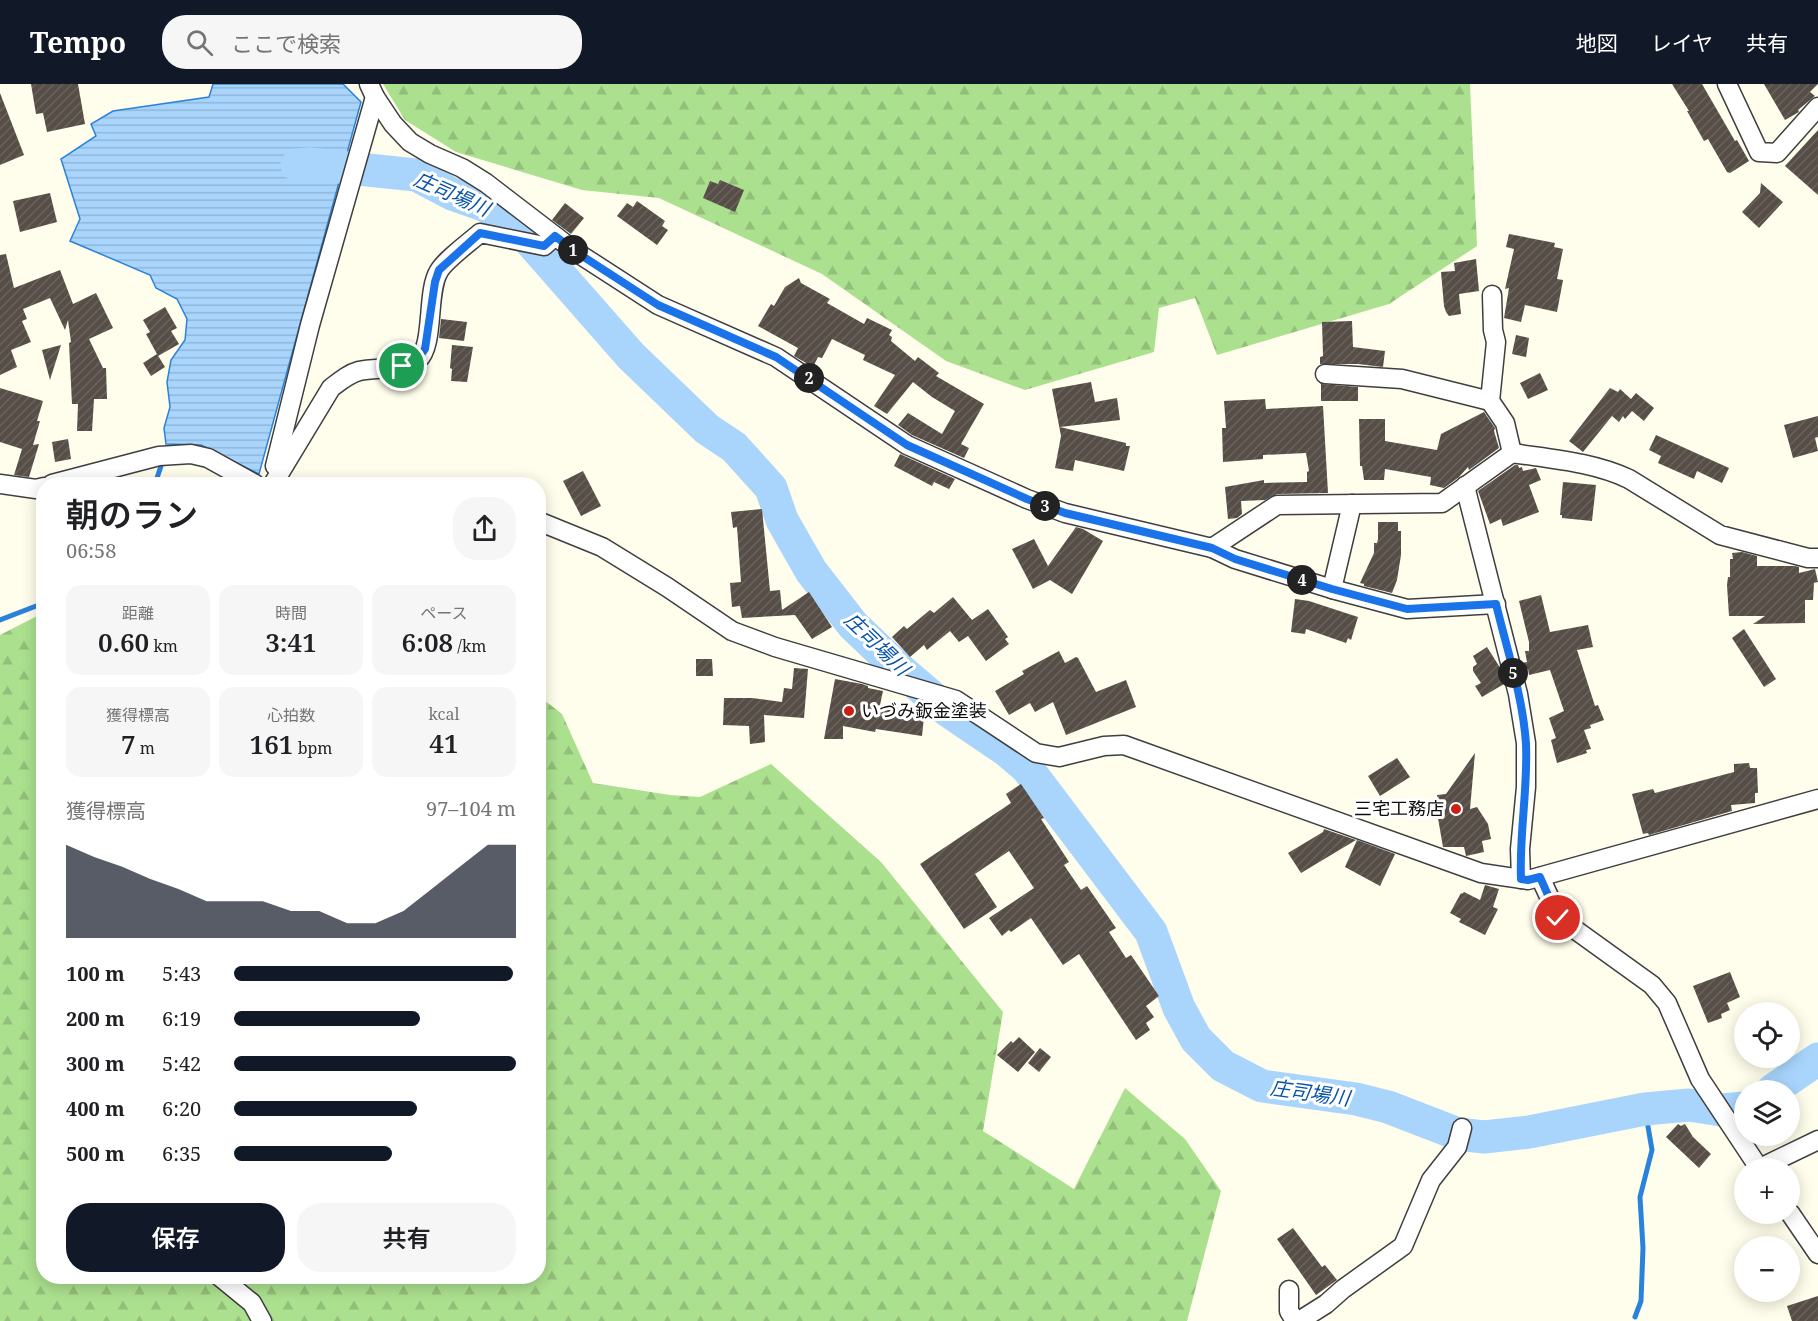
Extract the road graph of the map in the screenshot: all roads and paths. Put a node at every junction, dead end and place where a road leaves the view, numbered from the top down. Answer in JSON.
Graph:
{"nodes":[{"id":1,"x":358,"y":84,"type":"edge"},
{"id":2,"x":1727,"y":84,"type":"edge"},
{"id":3,"x":372,"y":91,"type":"edge"},
{"id":4,"x":1818,"y":107,"type":"edge"},
{"id":5,"x":555,"y":236,"type":"junction"},
{"id":6,"x":1492,"y":295,"type":"dead end"},
{"id":7,"x":1325,"y":374,"type":"dead end"},
{"id":8,"x":1490,"y":401,"type":"junction"},
{"id":9,"x":1512,"y":453,"type":"junction"},
{"id":10,"x":79,"y":477,"type":"edge"},
{"id":11,"x":242,"y":477,"type":"edge"},
{"id":12,"x":273,"y":477,"type":"edge"},
{"id":13,"x":275,"y":477,"type":"edge"},
{"id":14,"x":0,"y":484,"type":"edge"},
{"id":15,"x":1465,"y":486,"type":"junction"},
{"id":16,"x":36,"y":489,"type":"edge"},
{"id":17,"x":1352,"y":504,"type":"junction"},
{"id":18,"x":546,"y":524,"type":"edge"},
{"id":19,"x":1212,"y":548,"type":"junction"},
{"id":20,"x":1818,"y":558,"type":"edge"},
{"id":21,"x":1332,"y":589,"type":"junction"},
{"id":22,"x":1496,"y":604,"type":"junction"},
{"id":23,"x":1818,"y":799,"type":"edge"},
{"id":24,"x":1540,"y":877,"type":"junction"},
{"id":25,"x":1521,"y":879,"type":"junction"},
{"id":26,"x":1462,"y":1128,"type":"dead end"},
{"id":27,"x":1818,"y":1140,"type":"edge"},
{"id":28,"x":1753,"y":1158,"type":"edge"},
{"id":29,"x":1781,"y":1158,"type":"edge"},
{"id":30,"x":1798,"y":1224,"type":"edge"},
{"id":31,"x":1818,"y":1254,"type":"edge"},
{"id":32,"x":229,"y":1284,"type":"edge"},
{"id":33,"x":1289,"y":1290,"type":"dead end"},
{"id":34,"x":262,"y":1321,"type":"edge"},
{"id":35,"x":1297,"y":1321,"type":"edge"}],
"edges":[{"from":1,"to":3,"type":"street"},
{"from":2,"to":4,"type":"street"},
{"from":3,"to":5,"type":"street"},
{"from":3,"to":12,"type":"street"},
{"from":5,"to":13,"type":"street"},
{"from":5,"to":19,"type":"street"},
{"from":6,"to":8,"type":"street"},
{"from":7,"to":8,"type":"street"},
{"from":8,"to":9,"type":"street"},
{"from":9,"to":15,"type":"street"},
{"from":9,"to":20,"type":"street"},
{"from":10,"to":11,"type":"street"},
{"from":14,"to":16,"type":"street"},
{"from":15,"to":17,"type":"street"},
{"from":15,"to":22,"type":"street"},
{"from":17,"to":19,"type":"street"},
{"from":17,"to":21,"type":"street"},
{"from":18,"to":25,"type":"street"},
{"from":19,"to":21,"type":"street"},
{"from":21,"to":22,"type":"street"},
{"from":22,"to":25,"type":"street"},
{"from":23,"to":24,"type":"street"},
{"from":24,"to":25,"type":"street"},
{"from":24,"to":28,"type":"street"},
{"from":26,"to":35,"type":"street"},
{"from":27,"to":29,"type":"street"},
{"from":30,"to":31,"type":"street"},
{"from":32,"to":34,"type":"street"},
{"from":33,"to":35,"type":"street"}]}
